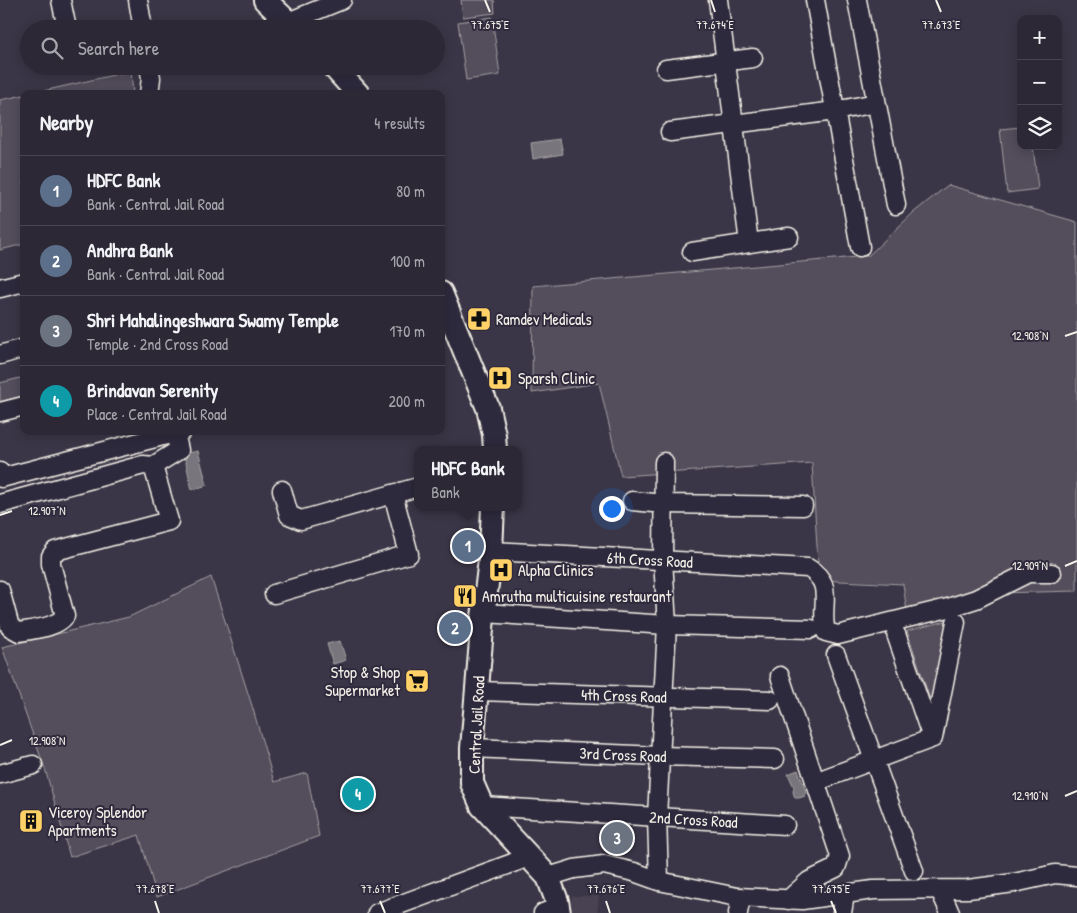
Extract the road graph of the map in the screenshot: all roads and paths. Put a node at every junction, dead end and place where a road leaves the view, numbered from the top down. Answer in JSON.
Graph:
{"nodes":[{"id":1,"x":61,"y":0,"type":"edge"},
{"id":2,"x":138,"y":0,"type":"edge"},
{"id":3,"x":265,"y":0,"type":"edge"},
{"id":4,"x":342,"y":0,"type":"edge"},
{"id":5,"x":718,"y":0,"type":"edge"},
{"id":6,"x":815,"y":0,"type":"edge"},
{"id":7,"x":857,"y":0,"type":"edge"},
{"id":8,"x":65,"y":20,"type":"edge"},
{"id":9,"x":141,"y":20,"type":"edge"},
{"id":10,"x":286,"y":20,"type":"edge"},
{"id":11,"x":301,"y":20,"type":"edge"},
{"id":12,"x":753,"y":58,"type":"dead end"},
{"id":13,"x":726,"y":61,"type":"junction"},
{"id":14,"x":666,"y":69,"type":"dead end"},
{"id":15,"x":150,"y":75,"type":"edge"},
{"id":16,"x":342,"y":75,"type":"edge"},
{"id":17,"x":150,"y":90,"type":"edge"},
{"id":18,"x":355,"y":90,"type":"edge"},
{"id":19,"x":876,"y":103,"type":"junction"},
{"id":20,"x":835,"y":111,"type":"junction"},
{"id":21,"x":734,"y":124,"type":"junction"},
{"id":22,"x":670,"y":132,"type":"dead end"},
{"id":23,"x":896,"y":205,"type":"dead end"},
{"id":24,"x":789,"y":237,"type":"dead end"},
{"id":25,"x":749,"y":244,"type":"junction"},
{"id":26,"x":860,"y":247,"type":"dead end"},
{"id":27,"x":692,"y":252,"type":"dead end"},
{"id":28,"x":20,"y":283,"type":"edge"},
{"id":29,"x":0,"y":288,"type":"edge"},
{"id":30,"x":445,"y":302,"type":"edge"},
{"id":31,"x":20,"y":349,"type":"edge"},
{"id":32,"x":0,"y":354,"type":"edge"},
{"id":33,"x":20,"y":407,"type":"edge"},
{"id":34,"x":0,"y":412,"type":"edge"},
{"id":35,"x":167,"y":435,"type":"edge"},
{"id":36,"x":178,"y":435,"type":"edge"},
{"id":37,"x":495,"y":446,"type":"edge"},
{"id":38,"x":664,"y":462,"type":"dead end"},
{"id":39,"x":152,"y":466,"type":"junction"},
{"id":40,"x":0,"y":472,"type":"edge"},
{"id":41,"x":414,"y":488,"type":"edge"},
{"id":42,"x":282,"y":490,"type":"dead end"},
{"id":43,"x":392,"y":494,"type":"junction"},
{"id":44,"x":632,"y":501,"type":"dead end"},
{"id":45,"x":0,"y":504,"type":"edge"},
{"id":46,"x":664,"y":504,"type":"junction"},
{"id":47,"x":803,"y":506,"type":"dead end"},
{"id":48,"x":493,"y":511,"type":"edge"},
{"id":49,"x":491,"y":550,"type":"junction"},
{"id":50,"x":663,"y":560,"type":"junction"},
{"id":51,"x":1052,"y":573,"type":"dead end"},
{"id":52,"x":0,"y":590,"type":"edge"},
{"id":53,"x":274,"y":594,"type":"dead end"},
{"id":54,"x":484,"y":613,"type":"junction"},
{"id":55,"x":956,"y":622,"type":"dead end"},
{"id":56,"x":667,"y":625,"type":"junction"},
{"id":57,"x":812,"y":629,"type":"dead end"},
{"id":58,"x":896,"y":634,"type":"dead end"},
{"id":59,"x":836,"y":655,"type":"dead end"},
{"id":60,"x":780,"y":676,"type":"dead end"},
{"id":61,"x":478,"y":691,"type":"junction"},
{"id":62,"x":664,"y":696,"type":"junction"},
{"id":63,"x":770,"y":700,"type":"dead end"},
{"id":64,"x":932,"y":738,"type":"junction"},
{"id":65,"x":472,"y":748,"type":"junction"},
{"id":66,"x":659,"y":756,"type":"junction"},
{"id":67,"x":774,"y":759,"type":"dead end"},
{"id":68,"x":873,"y":760,"type":"junction"},
{"id":69,"x":33,"y":764,"type":"dead end"},
{"id":70,"x":0,"y":774,"type":"edge"},
{"id":71,"x":815,"y":782,"type":"junction"},
{"id":72,"x":482,"y":806,"type":"junction"},
{"id":73,"x":657,"y":817,"type":"junction"},
{"id":74,"x":785,"y":826,"type":"dead end"},
{"id":75,"x":529,"y":857,"type":"junction"},
{"id":76,"x":914,"y":871,"type":"dead end"},
{"id":77,"x":1077,"y":876,"type":"edge"},
{"id":78,"x":548,"y":877,"type":"junction"},
{"id":79,"x":658,"y":881,"type":"junction"},
{"id":80,"x":940,"y":890,"type":"junction"},
{"id":81,"x":845,"y":894,"type":"junction"},
{"id":82,"x":740,"y":905,"type":"edge"},
{"id":83,"x":797,"y":905,"type":"edge"},
{"id":84,"x":553,"y":911,"type":"edge"},
{"id":85,"x":377,"y":913,"type":"edge"},
{"id":86,"x":842,"y":913,"type":"edge"},
{"id":87,"x":950,"y":913,"type":"edge"}],
"edges":[{"from":1,"to":8,"type":"street"},
{"from":2,"to":9,"type":"street"},
{"from":3,"to":10,"type":"main road"},
{"from":4,"to":11,"type":"street"},
{"from":5,"to":13,"type":"street"},
{"from":6,"to":20,"type":"street"},
{"from":7,"to":19,"type":"street"},
{"from":12,"to":13,"type":"street"},
{"from":13,"to":14,"type":"street"},
{"from":13,"to":21,"type":"street"},
{"from":15,"to":17,"type":"street"},
{"from":16,"to":18,"type":"main road"},
{"from":19,"to":20,"type":"street"},
{"from":19,"to":23,"type":"street"},
{"from":20,"to":21,"type":"street"},
{"from":20,"to":26,"type":"street"},
{"from":21,"to":22,"type":"street"},
{"from":21,"to":25,"type":"street"},
{"from":24,"to":25,"type":"street"},
{"from":25,"to":27,"type":"street"},
{"from":28,"to":29,"type":"street"},
{"from":30,"to":37,"type":"main road"},
{"from":31,"to":32,"type":"street"},
{"from":33,"to":34,"type":"street"},
{"from":35,"to":40,"type":"street"},
{"from":36,"to":39,"type":"street"},
{"from":38,"to":46,"type":"street"},
{"from":39,"to":45,"type":"street"},
{"from":39,"to":52,"type":"street"},
{"from":41,"to":43,"type":"street"},
{"from":42,"to":43,"type":"street"},
{"from":43,"to":53,"type":"street"},
{"from":44,"to":46,"type":"street"},
{"from":46,"to":47,"type":"street"},
{"from":46,"to":50,"type":"street"},
{"from":48,"to":49,"type":"main road","name":"Central Jail Road"},
{"from":49,"to":50,"type":"street","name":"6th Cross Road"},
{"from":49,"to":54,"type":"main road","name":"Central Jail Road"},
{"from":50,"to":51,"type":"street","name":"6th Cross Road"},
{"from":50,"to":56,"type":"street"},
{"from":54,"to":56,"type":"street"},
{"from":54,"to":61,"type":"main road","name":"Central Jail Road"},
{"from":55,"to":64,"type":"street"},
{"from":56,"to":57,"type":"street"},
{"from":56,"to":62,"type":"street"},
{"from":58,"to":64,"type":"street"},
{"from":59,"to":68,"type":"street"},
{"from":60,"to":71,"type":"street"},
{"from":61,"to":62,"type":"street","name":"4th Cross Road"},
{"from":61,"to":65,"type":"main road","name":"Central Jail Road"},
{"from":62,"to":63,"type":"street","name":"4th Cross Road"},
{"from":62,"to":66,"type":"street"},
{"from":64,"to":68,"type":"street"},
{"from":65,"to":66,"type":"street","name":"3rd Cross Road"},
{"from":65,"to":72,"type":"main road","name":"Central Jail Road"},
{"from":66,"to":67,"type":"street","name":"3rd Cross Road"},
{"from":66,"to":73,"type":"street"},
{"from":68,"to":71,"type":"street"},
{"from":68,"to":76,"type":"street"},
{"from":69,"to":70,"type":"street"},
{"from":71,"to":83,"type":"street"},
{"from":72,"to":73,"type":"street","name":"2nd Cross Road"},
{"from":72,"to":75,"type":"main road","name":"Central Jail Road"},
{"from":73,"to":74,"type":"street","name":"2nd Cross Road"},
{"from":73,"to":79,"type":"street"},
{"from":75,"to":78,"type":"main road","name":"Central Jail Road"},
{"from":75,"to":85,"type":"street"},
{"from":77,"to":80,"type":"street"},
{"from":78,"to":79,"type":"street"},
{"from":78,"to":84,"type":"main road","name":"Central Jail Road"},
{"from":79,"to":82,"type":"street"},
{"from":80,"to":81,"type":"street"},
{"from":80,"to":87,"type":"street"},
{"from":81,"to":83,"type":"street"},
{"from":81,"to":86,"type":"street"},
{"from":82,"to":83,"type":"street"}]}
